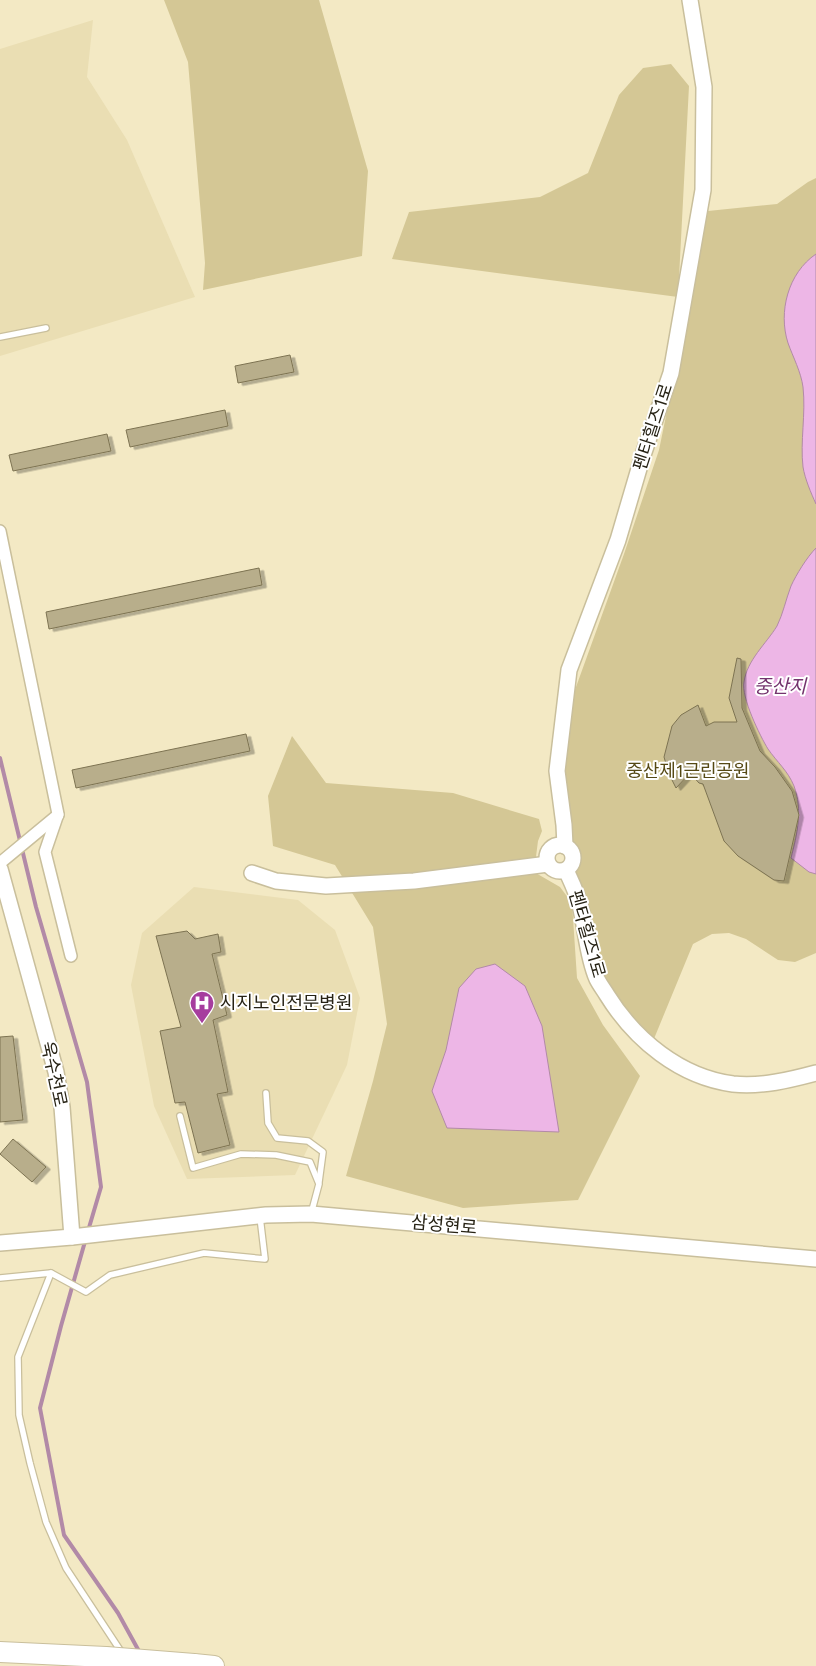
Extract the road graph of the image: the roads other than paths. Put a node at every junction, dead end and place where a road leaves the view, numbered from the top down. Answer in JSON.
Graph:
{"nodes":[{"id":1,"x":690,"y":0,"type":"edge"},
{"id":2,"x":46,"y":328,"type":"dead end"},
{"id":3,"x":0,"y":337,"type":"edge"},
{"id":4,"x":0,"y":531,"type":"edge"},
{"id":5,"x":58,"y":814,"type":"junction"},
{"id":6,"x":565,"y":846,"type":"junction"},
{"id":7,"x":0,"y":863,"type":"edge"},
{"id":8,"x":548,"y":864,"type":"junction"},
{"id":9,"x":0,"y":869,"type":"edge"},
{"id":10,"x":566,"y":870,"type":"junction"},
{"id":11,"x":252,"y":873,"type":"dead end"},
{"id":12,"x":6,"y":915,"type":"edge"},
{"id":13,"x":71,"y":956,"type":"dead end"},
{"id":14,"x":816,"y":1073,"type":"edge"},
{"id":15,"x":266,"y":1093,"type":"dead end"},
{"id":16,"x":180,"y":1116,"type":"dead end"},
{"id":17,"x":319,"y":1184,"type":"junction"},
{"id":18,"x":311,"y":1214,"type":"junction"},
{"id":19,"x":260,"y":1216,"type":"junction"},
{"id":20,"x":72,"y":1237,"type":"junction"},
{"id":21,"x":0,"y":1243,"type":"edge"},
{"id":22,"x":816,"y":1259,"type":"edge"},
{"id":23,"x":51,"y":1273,"type":"junction"},
{"id":24,"x":0,"y":1278,"type":"edge"},
{"id":25,"x":0,"y":1652,"type":"edge"},
{"id":26,"x":130,"y":1666,"type":"edge"},
{"id":27,"x":214,"y":1666,"type":"edge"}],
"edges":[{"from":1,"to":6,"type":"street","name":"펜타힐즈1로"},
{"from":2,"to":3,"type":"lane"},
{"from":4,"to":5,"type":"street"},
{"from":5,"to":7,"type":"street"},
{"from":5,"to":13,"type":"street"},
{"from":6,"to":8,"type":"street"},
{"from":6,"to":10,"type":"street"},
{"from":8,"to":10,"type":"street"},
{"from":8,"to":11,"type":"street"},
{"from":9,"to":12,"type":"street","name":"욱수천로"},
{"from":10,"to":14,"type":"street","name":"펜타힐즈1로"},
{"from":12,"to":20,"type":"street","name":"욱수천로"},
{"from":15,"to":17,"type":"lane"},
{"from":16,"to":17,"type":"lane"},
{"from":17,"to":18,"type":"lane"},
{"from":18,"to":19,"type":"street","name":"삼성현로"},
{"from":18,"to":22,"type":"street","name":"삼성현로"},
{"from":19,"to":20,"type":"street","name":"삼성현로"},
{"from":19,"to":23,"type":"lane"},
{"from":20,"to":21,"type":"street","name":"삼성현로"},
{"from":23,"to":24,"type":"lane"},
{"from":23,"to":26,"type":"lane"},
{"from":25,"to":27,"type":"highway","bridge":true}]}
